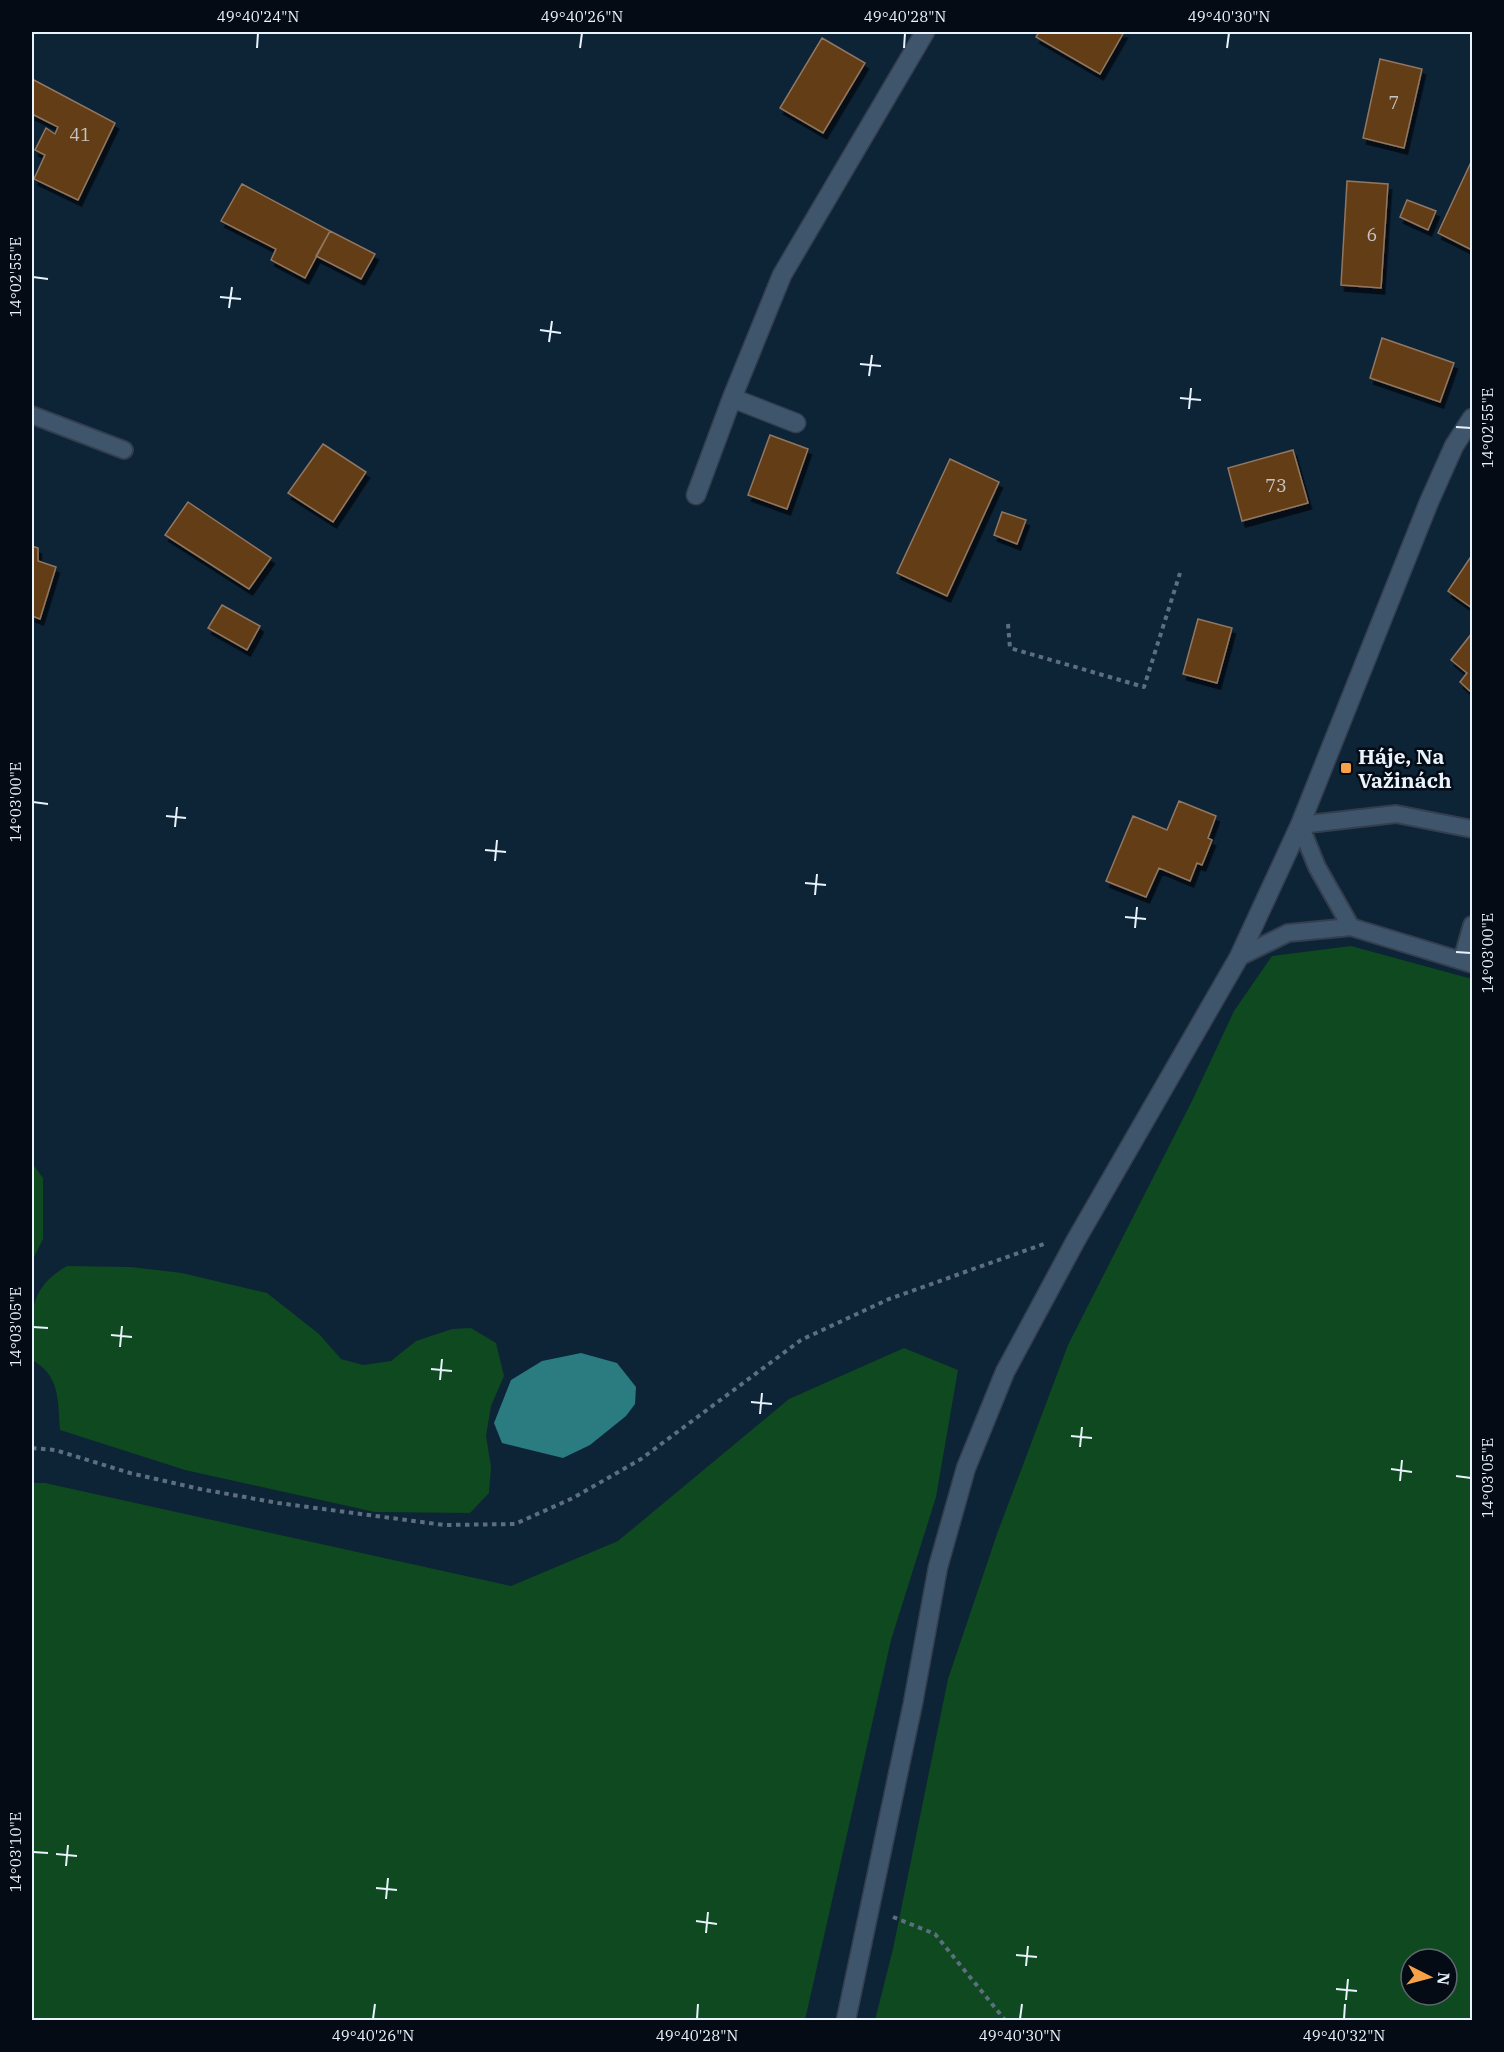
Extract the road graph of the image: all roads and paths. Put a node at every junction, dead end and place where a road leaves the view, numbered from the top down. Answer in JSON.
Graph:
{"nodes":[{"id":1,"x":925,"y":32,"type":"edge"},
{"id":2,"x":732,"y":399,"type":"junction"},
{"id":3,"x":32,"y":415,"type":"edge"},
{"id":4,"x":1473,"y":418,"type":"edge"},
{"id":5,"x":796,"y":423,"type":"dead end"},
{"id":6,"x":124,"y":450,"type":"dead end"},
{"id":7,"x":696,"y":495,"type":"dead end"},
{"id":8,"x":1180,"y":573,"type":"dead end"},
{"id":9,"x":1008,"y":624,"type":"dead end"},
{"id":10,"x":1300,"y":825,"type":"junction"},
{"id":11,"x":1473,"y":829,"type":"edge"},
{"id":12,"x":1473,"y":925,"type":"edge"},
{"id":13,"x":1352,"y":927,"type":"junction"},
{"id":14,"x":1239,"y":957,"type":"junction"},
{"id":15,"x":1467,"y":962,"type":"edge"},
{"id":16,"x":1076,"y":1240,"type":"junction"},
{"id":17,"x":32,"y":1448,"type":"edge"},
{"id":18,"x":870,"y":1908,"type":"junction"},
{"id":19,"x":846,"y":2020,"type":"edge"},
{"id":20,"x":1005,"y":2020,"type":"edge"}],
"edges":[{"from":1,"to":2,"type":"main road"},
{"from":2,"to":5,"type":"main road"},
{"from":2,"to":7,"type":"main road"},
{"from":3,"to":6,"type":"lane"},
{"from":4,"to":10,"type":"main road"},
{"from":8,"to":9,"type":"path"},
{"from":10,"to":11,"type":"lane"},
{"from":10,"to":13,"type":"lane"},
{"from":10,"to":14,"type":"main road"},
{"from":12,"to":15,"type":"lane"},
{"from":13,"to":14,"type":"lane"},
{"from":13,"to":15,"type":"lane"},
{"from":14,"to":16,"type":"main road"},
{"from":16,"to":17,"type":"path"},
{"from":16,"to":18,"type":"main road"},
{"from":18,"to":19,"type":"main road"},
{"from":18,"to":20,"type":"path"}]}
